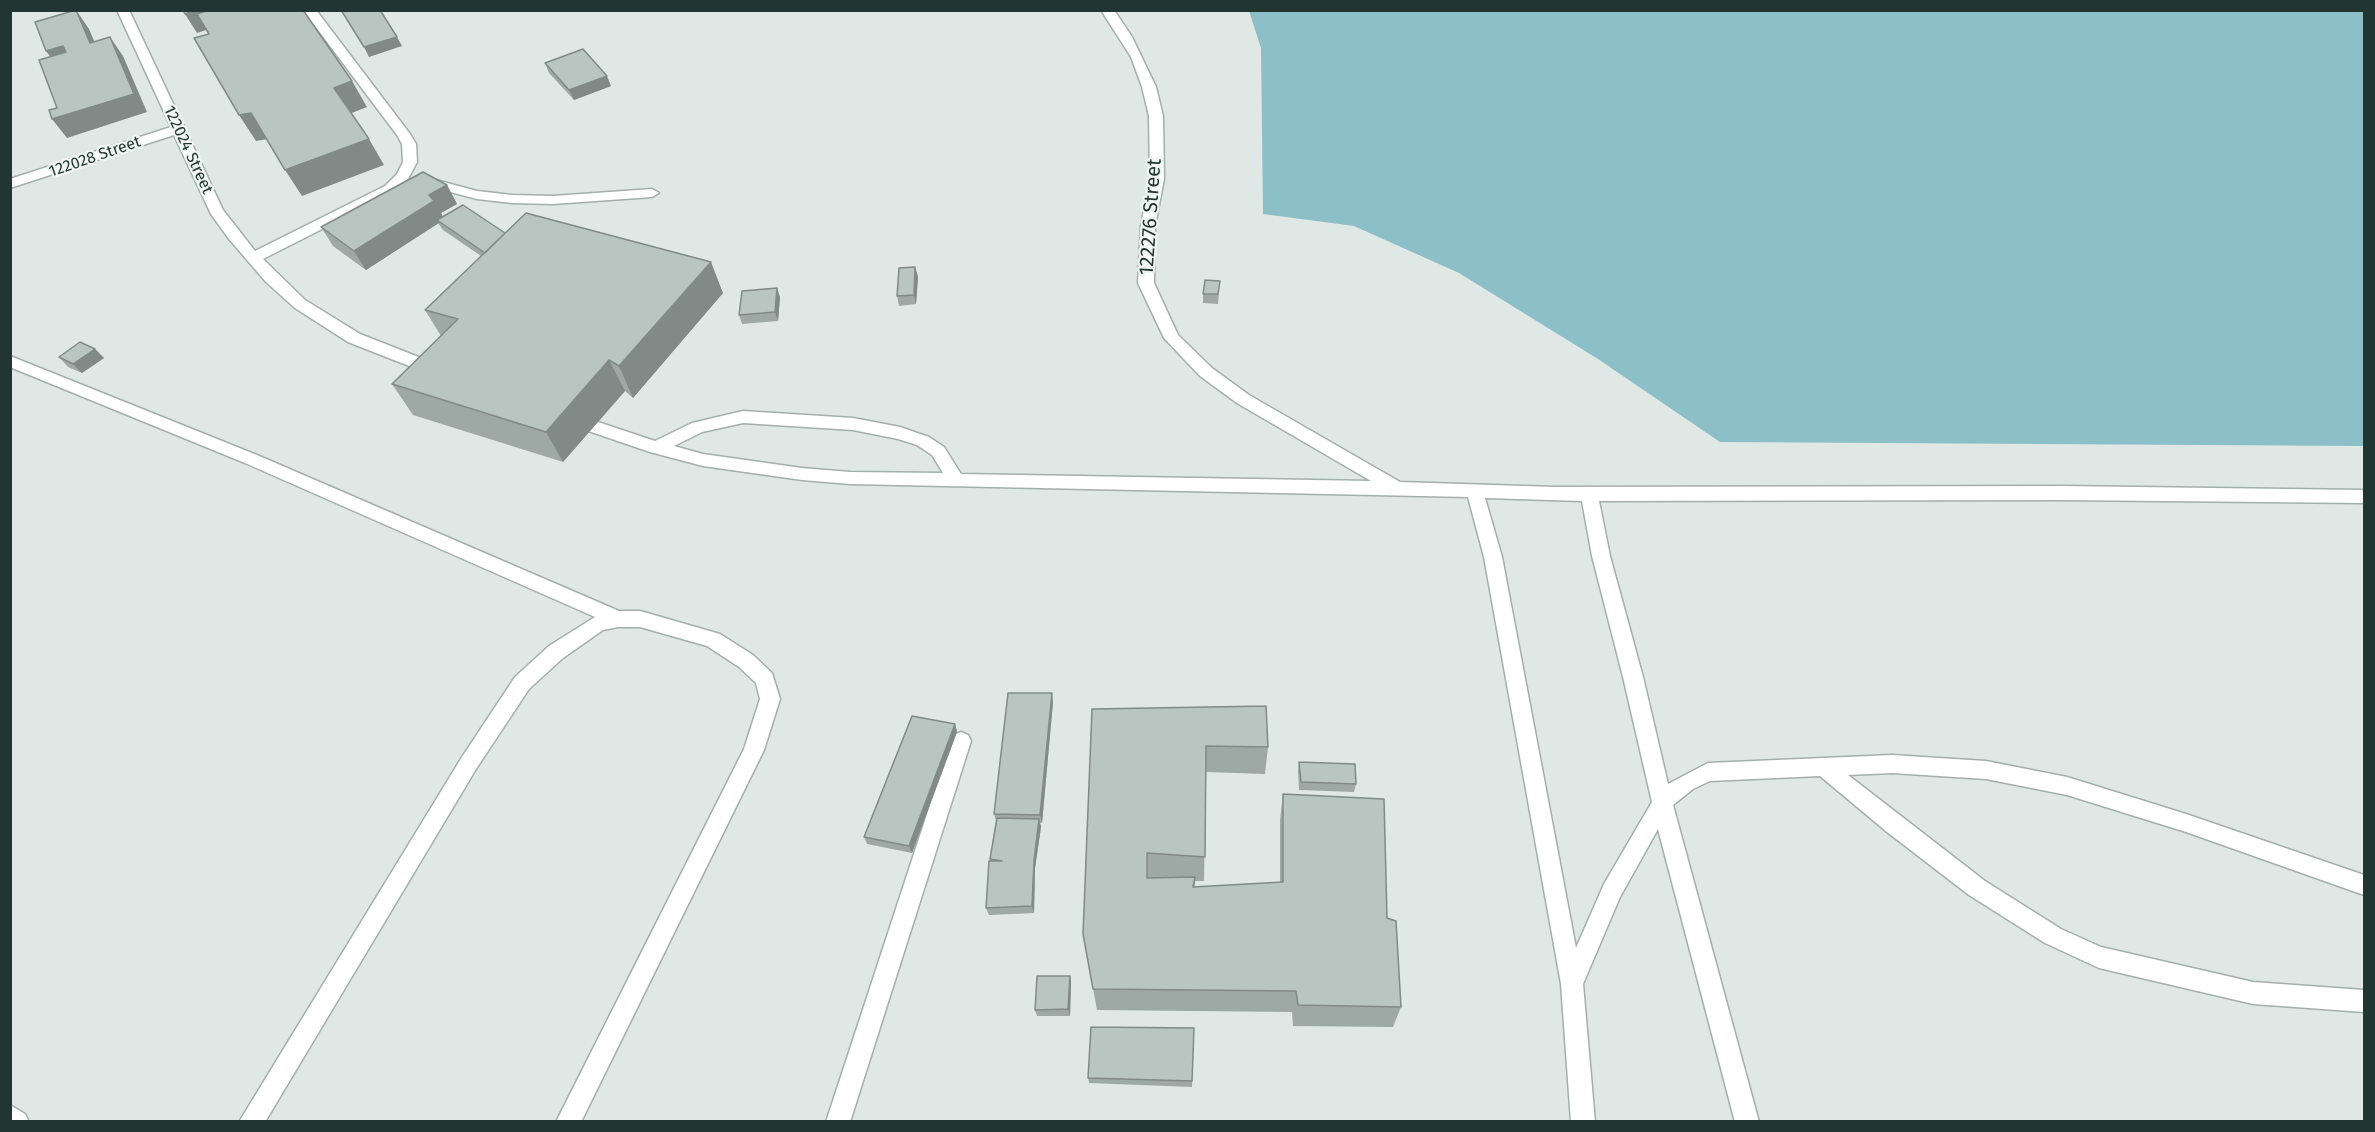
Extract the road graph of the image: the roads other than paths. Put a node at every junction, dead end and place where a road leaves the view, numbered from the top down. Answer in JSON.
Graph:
{"nodes":[{"id":1,"x":123,"y":10,"type":"edge"},
{"id":2,"x":309,"y":10,"type":"edge"},
{"id":3,"x":1107,"y":10,"type":"edge"},
{"id":4,"x":178,"y":129,"type":"junction"},
{"id":5,"x":403,"y":176,"type":"junction"},
{"id":6,"x":10,"y":184,"type":"edge"},
{"id":7,"x":652,"y":193,"type":"dead end"},
{"id":8,"x":253,"y":258,"type":"junction"},
{"id":9,"x":10,"y":361,"type":"edge"},
{"id":10,"x":454,"y":377,"type":"edge"},
{"id":11,"x":555,"y":414,"type":"edge"},
{"id":12,"x":656,"y":448,"type":"junction"},
{"id":13,"x":957,"y":481,"type":"junction"},
{"id":14,"x":1396,"y":488,"type":"junction"},
{"id":15,"x":1474,"y":492,"type":"junction"},
{"id":16,"x":1589,"y":494,"type":"junction"},
{"id":17,"x":2364,"y":496,"type":"edge"},
{"id":18,"x":618,"y":619,"type":"junction"},
{"id":19,"x":961,"y":741,"type":"dead end"},
{"id":20,"x":1824,"y":767,"type":"junction"},
{"id":21,"x":1662,"y":803,"type":"junction"},
{"id":22,"x":2364,"y":885,"type":"edge"},
{"id":23,"x":1572,"y":984,"type":"junction"},
{"id":24,"x":2364,"y":1001,"type":"edge"},
{"id":25,"x":10,"y":1118,"type":"edge"},
{"id":26,"x":17,"y":1122,"type":"edge"},
{"id":27,"x":251,"y":1122,"type":"edge"},
{"id":28,"x":568,"y":1122,"type":"edge"},
{"id":29,"x":838,"y":1122,"type":"edge"},
{"id":30,"x":1583,"y":1122,"type":"edge"},
{"id":31,"x":1747,"y":1122,"type":"edge"}],
"edges":[{"from":1,"to":4,"type":"street","name":"122024 Street"},
{"from":2,"to":5,"type":"street"},
{"from":3,"to":14,"type":"street","name":"122276 Street"},
{"from":4,"to":6,"type":"street","name":"122028 Street"},
{"from":4,"to":8,"type":"street","name":"122024 Street"},
{"from":5,"to":7,"type":"street"},
{"from":5,"to":8,"type":"street"},
{"from":8,"to":10,"type":"street","name":"122024 Street"},
{"from":9,"to":18,"type":"street"},
{"from":11,"to":12,"type":"street"},
{"from":12,"to":13,"type":"street"},
{"from":12,"to":13,"type":"street"},
{"from":13,"to":14,"type":"street"},
{"from":14,"to":15,"type":"street"},
{"from":15,"to":16,"type":"street"},
{"from":15,"to":23,"type":"street"},
{"from":16,"to":17,"type":"street"},
{"from":16,"to":21,"type":"street"},
{"from":18,"to":27,"type":"street"},
{"from":18,"to":28,"type":"street"},
{"from":19,"to":29,"type":"street"},
{"from":20,"to":21,"type":"street"},
{"from":20,"to":22,"type":"street"},
{"from":20,"to":24,"type":"street"},
{"from":21,"to":23,"type":"street"},
{"from":21,"to":31,"type":"street"},
{"from":23,"to":30,"type":"street"},
{"from":25,"to":26,"type":"street"}]}
